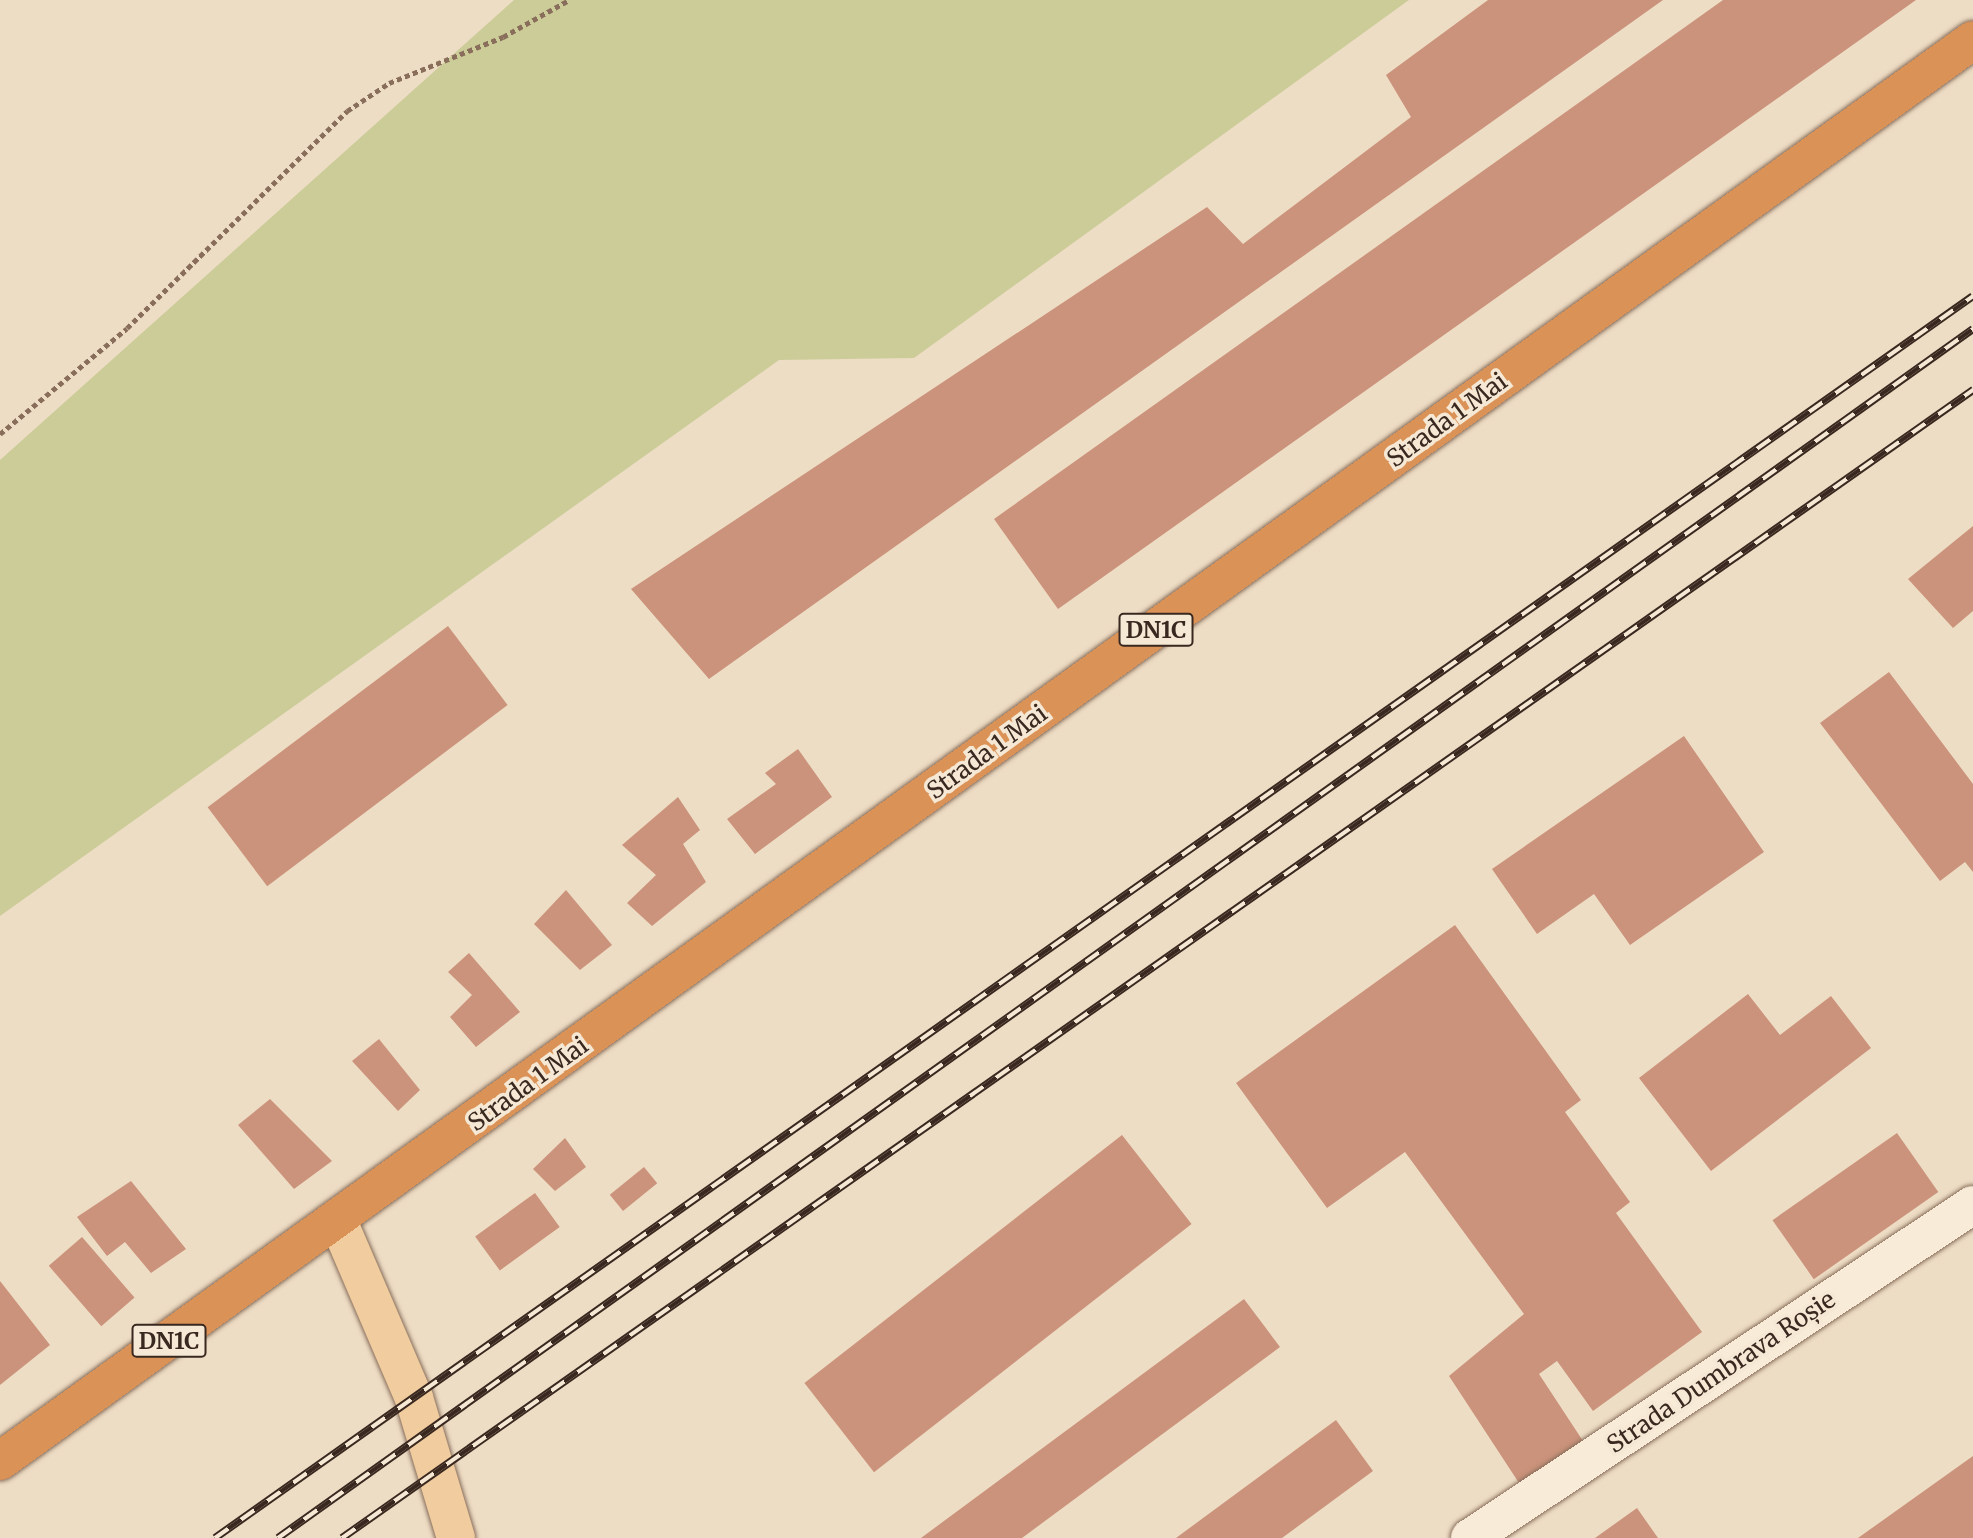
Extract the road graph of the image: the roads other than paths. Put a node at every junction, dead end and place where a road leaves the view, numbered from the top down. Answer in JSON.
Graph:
{"nodes":[{"id":1,"x":1973,"y":40,"type":"edge"},
{"id":2,"x":1973,"y":1205,"type":"edge"},
{"id":3,"x":338,"y":1221,"type":"junction"},
{"id":4,"x":0,"y":1461,"type":"edge"},
{"id":5,"x":456,"y":1538,"type":"edge"},
{"id":6,"x":1470,"y":1538,"type":"edge"}],
"edges":[{"from":1,"to":3,"type":"highway","name":"Strada 1 Mai","number":"DN1C"},
{"from":2,"to":6,"type":"lane","name":"Strada Dumbrava Roșie"},
{"from":3,"to":4,"type":"highway","name":"Strada 1 Mai","number":"DN1C"},
{"from":3,"to":5,"type":"main road"}]}
